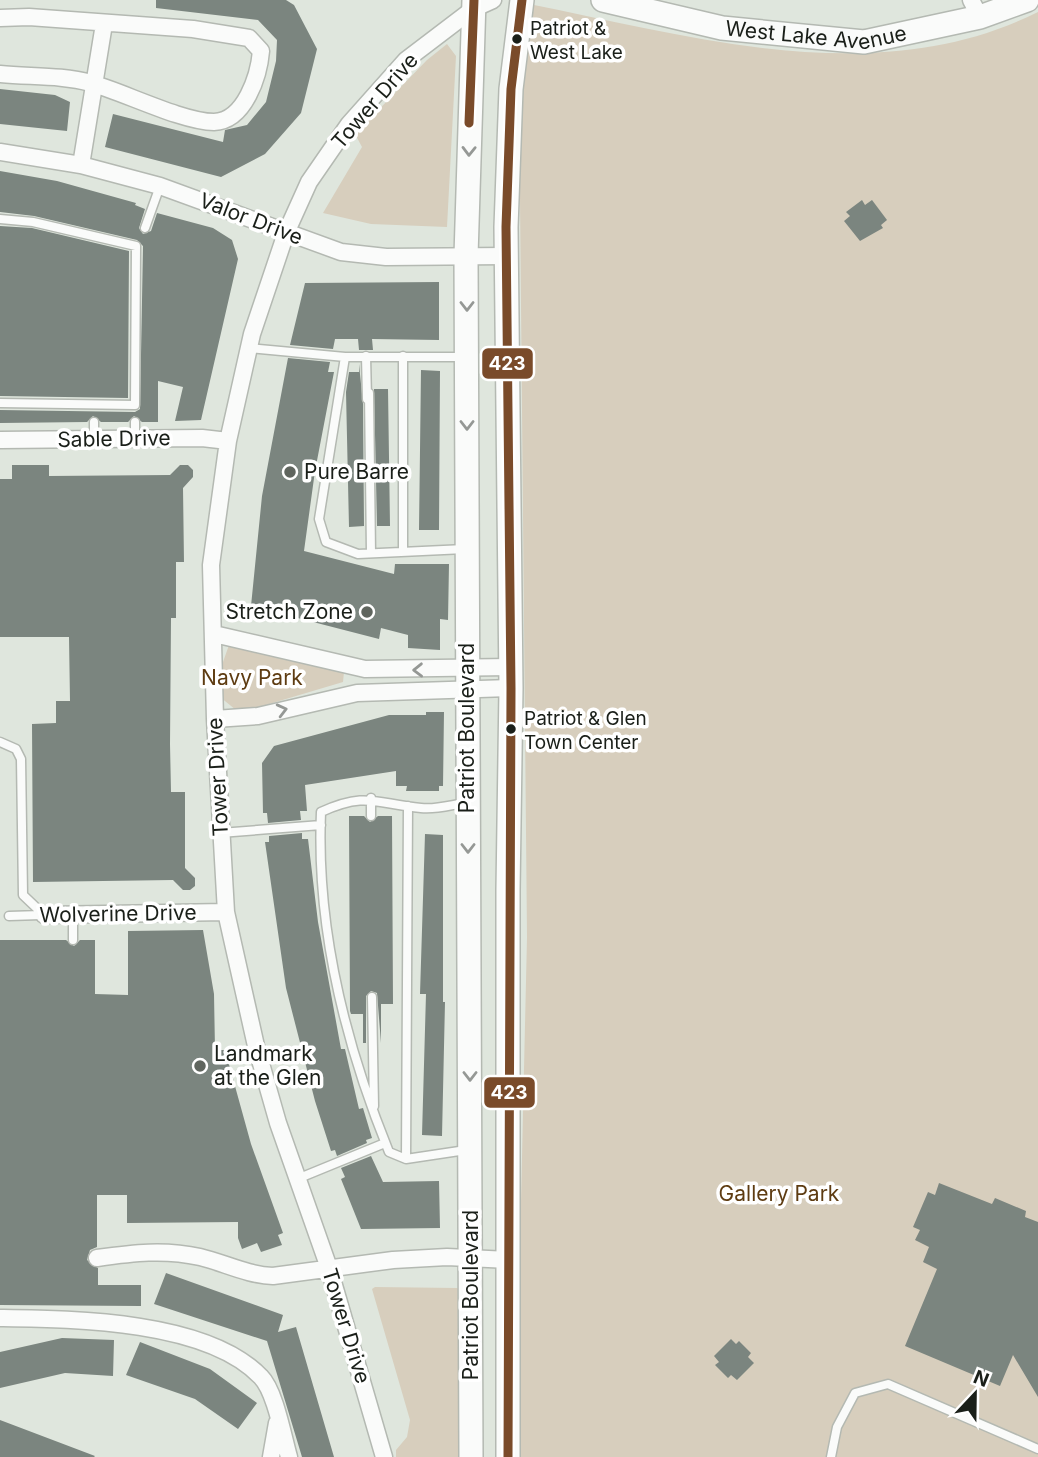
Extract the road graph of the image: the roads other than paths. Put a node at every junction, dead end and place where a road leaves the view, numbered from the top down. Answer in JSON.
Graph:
{"nodes":[{"id":1,"x":522,"y":0,"type":"edge"},
{"id":2,"x":605,"y":0,"type":"edge"},
{"id":3,"x":1027,"y":0,"type":"edge"},
{"id":4,"x":480,"y":3,"type":"edge"},
{"id":5,"x":976,"y":9,"type":"edge"},
{"id":6,"x":0,"y":18,"type":"edge"},
{"id":7,"x":104,"y":24,"type":"junction"},
{"id":8,"x":0,"y":74,"type":"edge"},
{"id":9,"x":95,"y":84,"type":"junction"},
{"id":10,"x":0,"y":152,"type":"edge"},
{"id":11,"x":81,"y":165,"type":"junction"},
{"id":12,"x":160,"y":186,"type":"junction"},
{"id":13,"x":0,"y":219,"type":"edge"},
{"id":14,"x":145,"y":228,"type":"dead end"},
{"id":15,"x":286,"y":233,"type":"junction"},
{"id":16,"x":466,"y":256,"type":"junction"},
{"id":17,"x":506,"y":256,"type":"junction"},
{"id":18,"x":248,"y":348,"type":"junction"},
{"id":19,"x":366,"y":356,"type":"junction"},
{"id":20,"x":403,"y":356,"type":"junction"},
{"id":21,"x":345,"y":357,"type":"junction"},
{"id":22,"x":467,"y":357,"type":"junction"},
{"id":23,"x":369,"y":393,"type":"dead end"},
{"id":24,"x":0,"y":403,"type":"edge"},
{"id":25,"x":94,"y":422,"type":"dead end"},
{"id":26,"x":94,"y":439,"type":"junction"},
{"id":27,"x":0,"y":440,"type":"edge"},
{"id":28,"x":228,"y":441,"type":"junction"},
{"id":29,"x":368,"y":514,"type":"dead end"},
{"id":30,"x":467,"y":549,"type":"junction"},
{"id":31,"x":403,"y":552,"type":"junction"},
{"id":32,"x":372,"y":553,"type":"junction"},
{"id":33,"x":214,"y":634,"type":"junction"},
{"id":34,"x":348,"y":665,"type":"junction"},
{"id":35,"x":511,"y":678,"type":"junction"},
{"id":36,"x":467,"y":679,"type":"junction"},
{"id":37,"x":353,"y":694,"type":"junction"},
{"id":38,"x":215,"y":719,"type":"junction"},
{"id":39,"x":0,"y":742,"type":"edge"},
{"id":40,"x":371,"y":798,"type":"junction"},
{"id":41,"x":468,"y":803,"type":"junction"},
{"id":42,"x":408,"y":806,"type":"junction"},
{"id":43,"x":371,"y":816,"type":"dead end"},
{"id":44,"x":321,"y":825,"type":"junction"},
{"id":45,"x":220,"y":833,"type":"junction"},
{"id":46,"x":226,"y":912,"type":"junction"},
{"id":47,"x":44,"y":915,"type":"junction"},
{"id":48,"x":73,"y":915,"type":"junction"},
{"id":49,"x":9,"y":916,"type":"dead end"},
{"id":50,"x":73,"y":940,"type":"dead end"},
{"id":51,"x":372,"y":997,"type":"dead end"},
{"id":52,"x":374,"y":1116,"type":"junction"},
{"id":53,"x":385,"y":1143,"type":"junction"},
{"id":54,"x":471,"y":1150,"type":"junction"},
{"id":55,"x":406,"y":1158,"type":"junction"},
{"id":56,"x":297,"y":1179,"type":"junction"},
{"id":57,"x":97,"y":1258,"type":"dead end"},
{"id":58,"x":472,"y":1258,"type":"junction"},
{"id":59,"x":509,"y":1260,"type":"junction"},
{"id":60,"x":329,"y":1268,"type":"junction"},
{"id":61,"x":0,"y":1318,"type":"edge"},
{"id":62,"x":28,"y":1318,"type":"junction"},
{"id":63,"x":0,"y":1328,"type":"edge"},
{"id":64,"x":278,"y":1420,"type":"junction"},
{"id":65,"x":1038,"y":1449,"type":"edge"},
{"id":66,"x":271,"y":1457,"type":"edge"},
{"id":67,"x":289,"y":1457,"type":"edge"},
{"id":68,"x":384,"y":1457,"type":"edge"},
{"id":69,"x":471,"y":1457,"type":"edge"},
{"id":70,"x":508,"y":1457,"type":"edge"},
{"id":71,"x":831,"y":1457,"type":"edge"}],
"edges":[{"from":1,"to":17,"type":"main road","name":"Patriot Boulevard"},
{"from":2,"to":5,"type":"main road","name":"West Lake Avenue"},
{"from":3,"to":5,"type":"main road","name":"West Lake Avenue"},
{"from":4,"to":15,"type":"street","name":"Tower Drive"},
{"from":4,"to":16,"type":"main road","name":"Patriot Boulevard","one_way":true},
{"from":6,"to":7,"type":"street"},
{"from":7,"to":9,"type":"street"},
{"from":7,"to":9,"type":"street"},
{"from":8,"to":9,"type":"street"},
{"from":9,"to":11,"type":"street"},
{"from":10,"to":11,"type":"street","name":"Valor Drive"},
{"from":11,"to":12,"type":"street","name":"Valor Drive"},
{"from":12,"to":14,"type":"lane"},
{"from":12,"to":15,"type":"street","name":"Valor Drive"},
{"from":13,"to":24,"type":"lane"},
{"from":15,"to":16,"type":"street","name":"Valor Drive"},
{"from":15,"to":18,"type":"street","name":"Tower Drive"},
{"from":16,"to":17,"type":"street","name":"Valor Drive"},
{"from":16,"to":22,"type":"main road","name":"Patriot Boulevard","one_way":true},
{"from":17,"to":35,"type":"main road","name":"Patriot Boulevard"},
{"from":18,"to":21,"type":"lane"},
{"from":18,"to":28,"type":"street","name":"Tower Drive"},
{"from":19,"to":20,"type":"lane"},
{"from":19,"to":21,"type":"lane"},
{"from":19,"to":29,"type":"lane"},
{"from":20,"to":22,"type":"lane"},
{"from":20,"to":31,"type":"lane"},
{"from":21,"to":32,"type":"lane"},
{"from":22,"to":30,"type":"main road","name":"Patriot Boulevard","one_way":true},
{"from":23,"to":32,"type":"lane"},
{"from":25,"to":26,"type":"lane"},
{"from":26,"to":27,"type":"street","name":"Sable Drive"},
{"from":26,"to":28,"type":"street","name":"Sable Drive"},
{"from":28,"to":33,"type":"street","name":"Tower Drive"},
{"from":30,"to":31,"type":"lane"},
{"from":30,"to":36,"type":"main road","name":"Patriot Boulevard"},
{"from":31,"to":32,"type":"lane"},
{"from":33,"to":34,"type":"street"},
{"from":33,"to":38,"type":"street","name":"Tower Drive"},
{"from":36,"to":34,"type":"street","one_way":true},
{"from":34,"to":37,"type":"street"},
{"from":35,"to":36,"type":"street"},
{"from":35,"to":59,"type":"main road","name":"Patriot Boulevard"},
{"from":36,"to":37,"type":"street"},
{"from":36,"to":41,"type":"main road","name":"Patriot Boulevard"},
{"from":38,"to":37,"type":"street","one_way":true},
{"from":38,"to":45,"type":"street","name":"Tower Drive"},
{"from":39,"to":47,"type":"lane"},
{"from":40,"to":42,"type":"lane"},
{"from":40,"to":43,"type":"lane"},
{"from":40,"to":44,"type":"lane"},
{"from":41,"to":42,"type":"lane"},
{"from":41,"to":54,"type":"main road","name":"Patriot Boulevard","one_way":true},
{"from":42,"to":55,"type":"lane"},
{"from":44,"to":45,"type":"lane"},
{"from":44,"to":52,"type":"lane"},
{"from":45,"to":46,"type":"street","name":"Tower Drive"},
{"from":46,"to":48,"type":"street","name":"Wolverine Drive"},
{"from":46,"to":56,"type":"street","name":"Tower Drive"},
{"from":47,"to":48,"type":"street","name":"Wolverine Drive"},
{"from":47,"to":49,"type":"lane","name":"Wolverine Drive"},
{"from":48,"to":50,"type":"lane"},
{"from":51,"to":52,"type":"lane"},
{"from":52,"to":53,"type":"lane"},
{"from":53,"to":55,"type":"lane"},
{"from":53,"to":56,"type":"lane"},
{"from":54,"to":55,"type":"lane"},
{"from":54,"to":58,"type":"main road","name":"Patriot Boulevard"},
{"from":56,"to":60,"type":"street","name":"Tower Drive"},
{"from":57,"to":60,"type":"street"},
{"from":58,"to":59,"type":"street"},
{"from":58,"to":60,"type":"street"},
{"from":58,"to":69,"type":"main road","name":"Patriot Boulevard"},
{"from":59,"to":70,"type":"main road","name":"Patriot Boulevard"},
{"from":60,"to":68,"type":"street","name":"Tower Drive"},
{"from":61,"to":62,"type":"street"},
{"from":62,"to":63,"type":"street"},
{"from":62,"to":64,"type":"street"},
{"from":64,"to":66,"type":"street"},
{"from":64,"to":67,"type":"street"},
{"from":65,"to":71,"type":"lane"}]}
